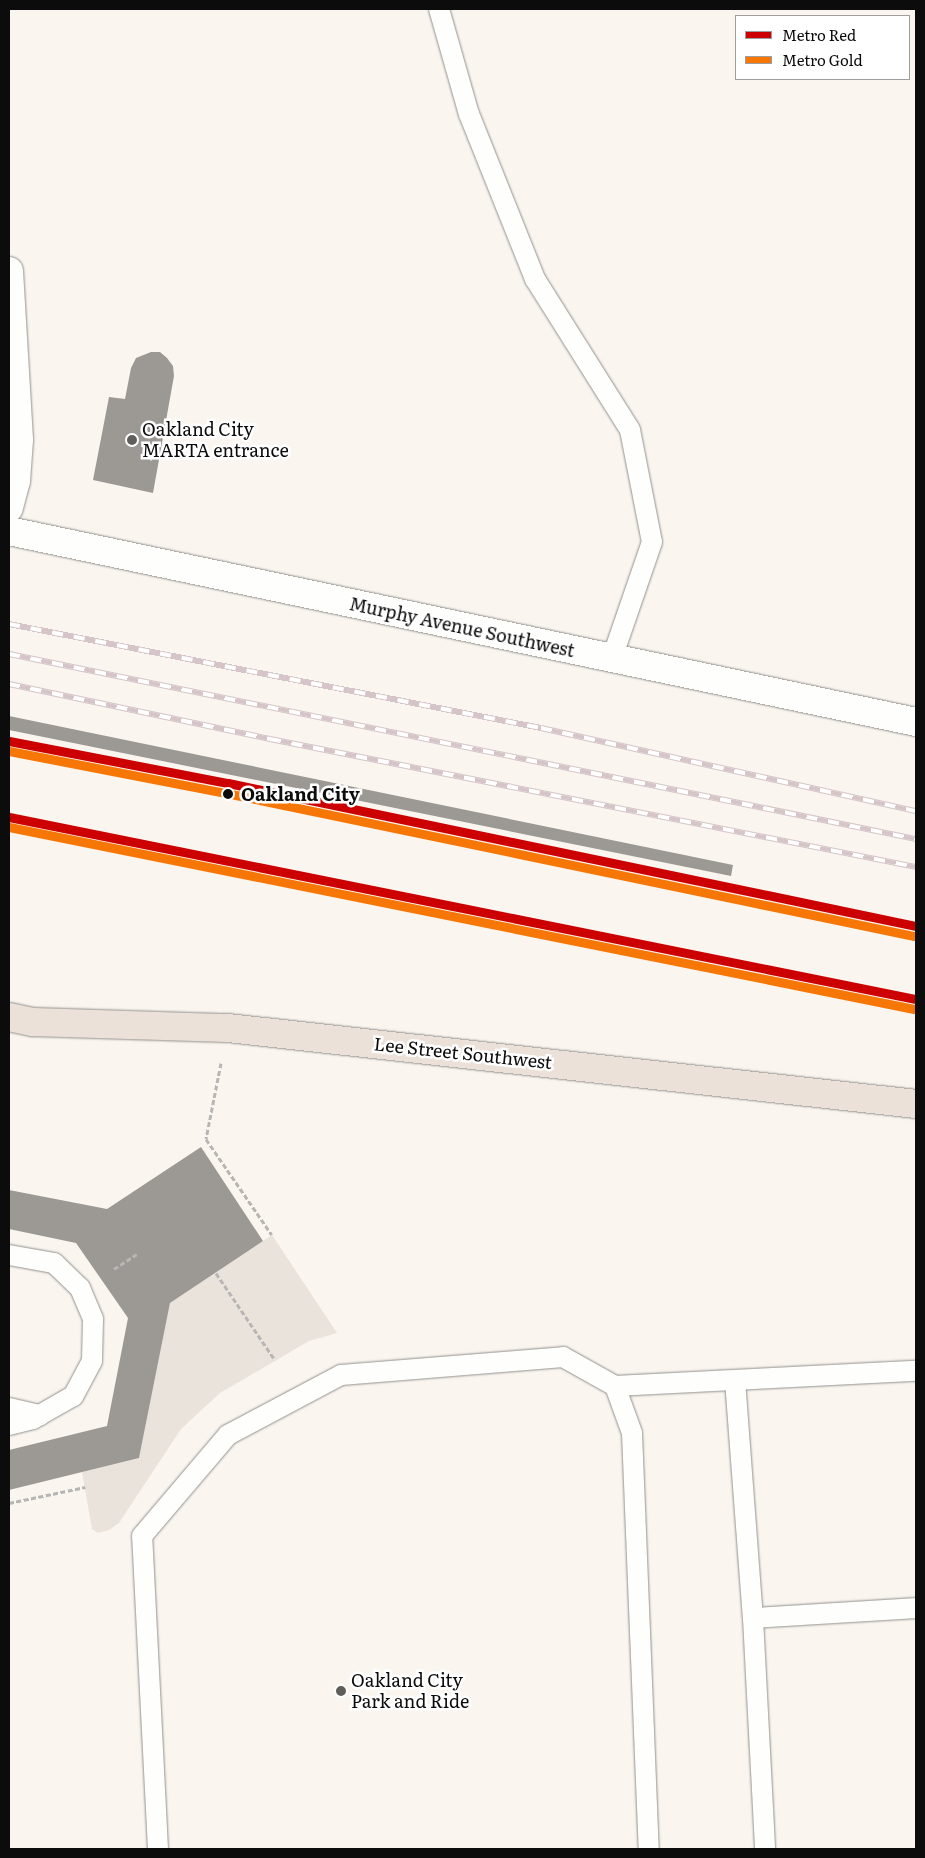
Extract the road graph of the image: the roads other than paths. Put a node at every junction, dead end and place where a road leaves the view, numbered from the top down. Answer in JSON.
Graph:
{"nodes":[{"id":1,"x":439,"y":9,"type":"edge"},
{"id":2,"x":9,"y":271,"type":"edge"},
{"id":3,"x":9,"y":508,"type":"edge"},
{"id":4,"x":9,"y":531,"type":"edge"},
{"id":5,"x":612,"y":658,"type":"junction"},
{"id":6,"x":916,"y":722,"type":"edge"},
{"id":7,"x":9,"y":1017,"type":"edge"},
{"id":8,"x":916,"y":1104,"type":"edge"},
{"id":9,"x":9,"y":1254,"type":"edge"},
{"id":10,"x":916,"y":1371,"type":"edge"},
{"id":11,"x":735,"y":1380,"type":"junction"},
{"id":12,"x":615,"y":1386,"type":"junction"},
{"id":13,"x":9,"y":1408,"type":"edge"},
{"id":14,"x":40,"y":1415,"type":"junction"},
{"id":15,"x":9,"y":1425,"type":"edge"},
{"id":16,"x":916,"y":1608,"type":"edge"},
{"id":17,"x":753,"y":1618,"type":"junction"},
{"id":18,"x":158,"y":1849,"type":"edge"},
{"id":19,"x":649,"y":1849,"type":"edge"},
{"id":20,"x":765,"y":1849,"type":"edge"}],
"edges":[{"from":1,"to":5,"type":"lane"},
{"from":2,"to":3,"type":"street"},
{"from":4,"to":5,"type":"street","name":"Murphy Avenue Southwest"},
{"from":5,"to":6,"type":"street","name":"Murphy Avenue Southwest"},
{"from":7,"to":8,"type":"main road","name":"Lee Street Southwest"},
{"from":9,"to":14,"type":"lane"},
{"from":10,"to":11,"type":"lane"},
{"from":11,"to":12,"type":"lane"},
{"from":11,"to":17,"type":"lane"},
{"from":12,"to":18,"type":"lane"},
{"from":12,"to":19,"type":"lane"},
{"from":13,"to":14,"type":"lane"},
{"from":14,"to":15,"type":"lane"},
{"from":16,"to":17,"type":"lane"},
{"from":17,"to":20,"type":"lane"}]}
